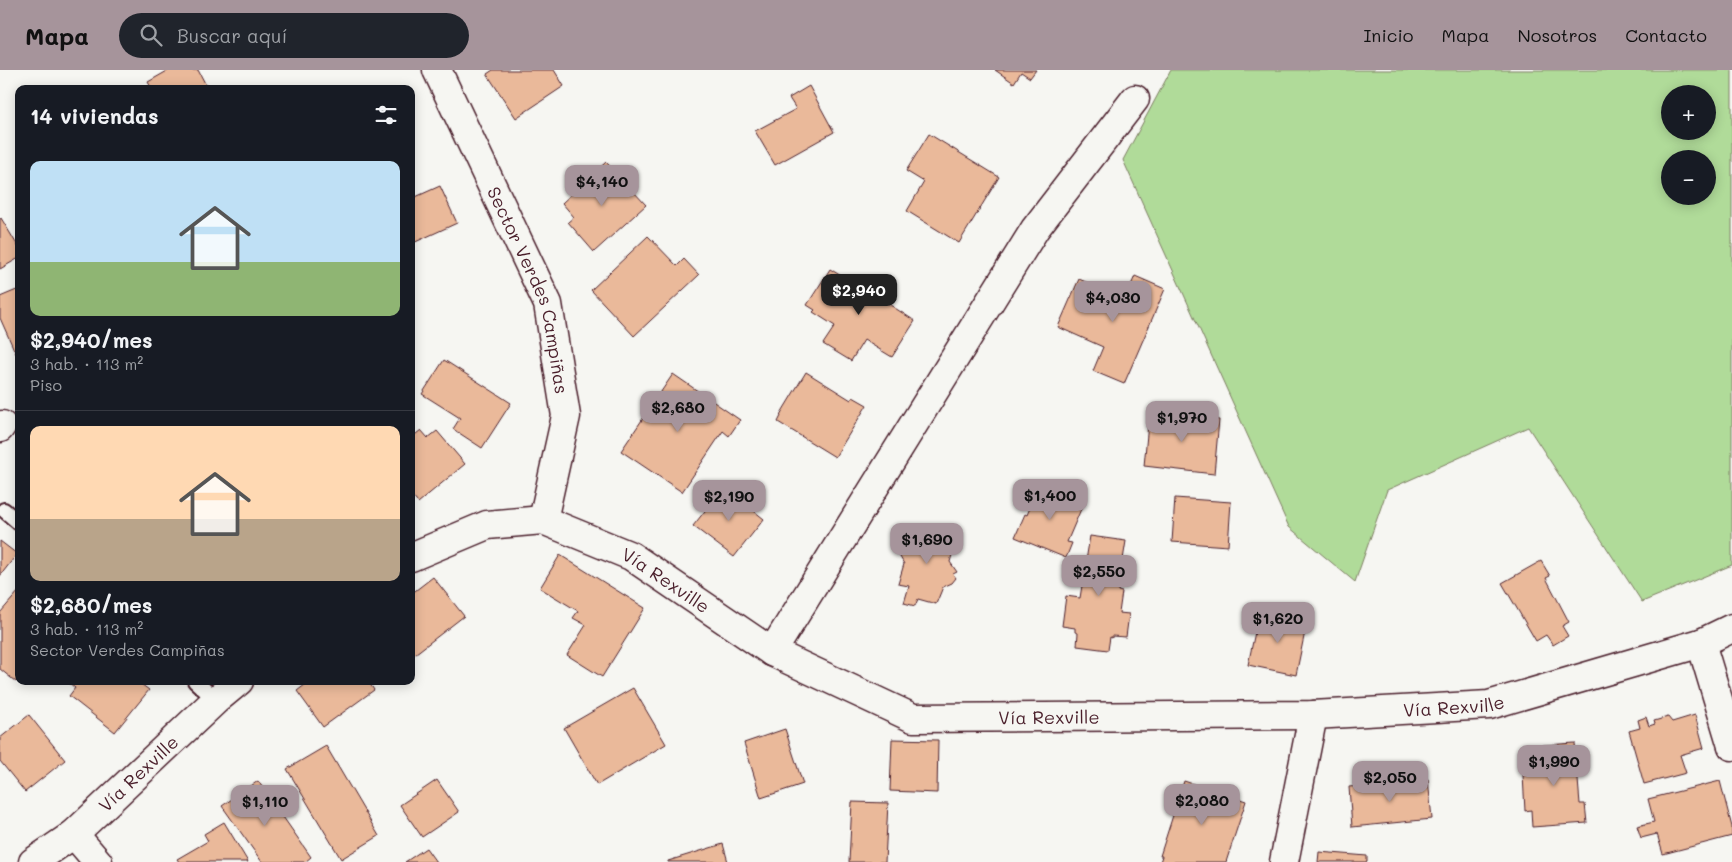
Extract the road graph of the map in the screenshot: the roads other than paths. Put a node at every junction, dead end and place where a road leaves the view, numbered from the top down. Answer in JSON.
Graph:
{"nodes":[{"id":1,"x":437,"y":70,"type":"edge"},
{"id":2,"x":1135,"y":99,"type":"dead end"},
{"id":3,"x":4,"y":510,"type":"dead end"},
{"id":4,"x":15,"y":520,"type":"edge"},
{"id":5,"x":544,"y":520,"type":"junction"},
{"id":6,"x":415,"y":556,"type":"edge"},
{"id":7,"x":1732,"y":628,"type":"edge"},
{"id":8,"x":1701,"y":643,"type":"junction"},
{"id":9,"x":772,"y":652,"type":"junction"},
{"id":10,"x":199,"y":685,"type":"edge"},
{"id":11,"x":234,"y":685,"type":"edge"},
{"id":12,"x":216,"y":700,"type":"junction"},
{"id":13,"x":1313,"y":716,"type":"junction"},
{"id":14,"x":1732,"y":746,"type":"edge"},
{"id":15,"x":74,"y":834,"type":"junction"},
{"id":16,"x":33,"y":862,"type":"edge"},
{"id":17,"x":98,"y":862,"type":"edge"},
{"id":18,"x":1284,"y":862,"type":"edge"}],
"edges":[{"from":1,"to":5,"type":"street","name":"Sector Verdes Campiñas"},
{"from":2,"to":9,"type":"street"},
{"from":3,"to":4,"type":"lane"},
{"from":5,"to":6,"type":"street","name":"Vía Rexville"},
{"from":5,"to":9,"type":"street","name":"Vía Rexville"},
{"from":7,"to":8,"type":"street","name":"Vía Rexville"},
{"from":8,"to":13,"type":"street","name":"Vía Rexville"},
{"from":8,"to":14,"type":"street"},
{"from":9,"to":13,"type":"street","name":"Vía Rexville"},
{"from":10,"to":12,"type":"lane"},
{"from":11,"to":12,"type":"street","name":"Vía Rexville"},
{"from":12,"to":15,"type":"street","name":"Vía Rexville"},
{"from":13,"to":18,"type":"street"},
{"from":15,"to":16,"type":"street","name":"Vía Rexville"},
{"from":15,"to":17,"type":"street"}]}
